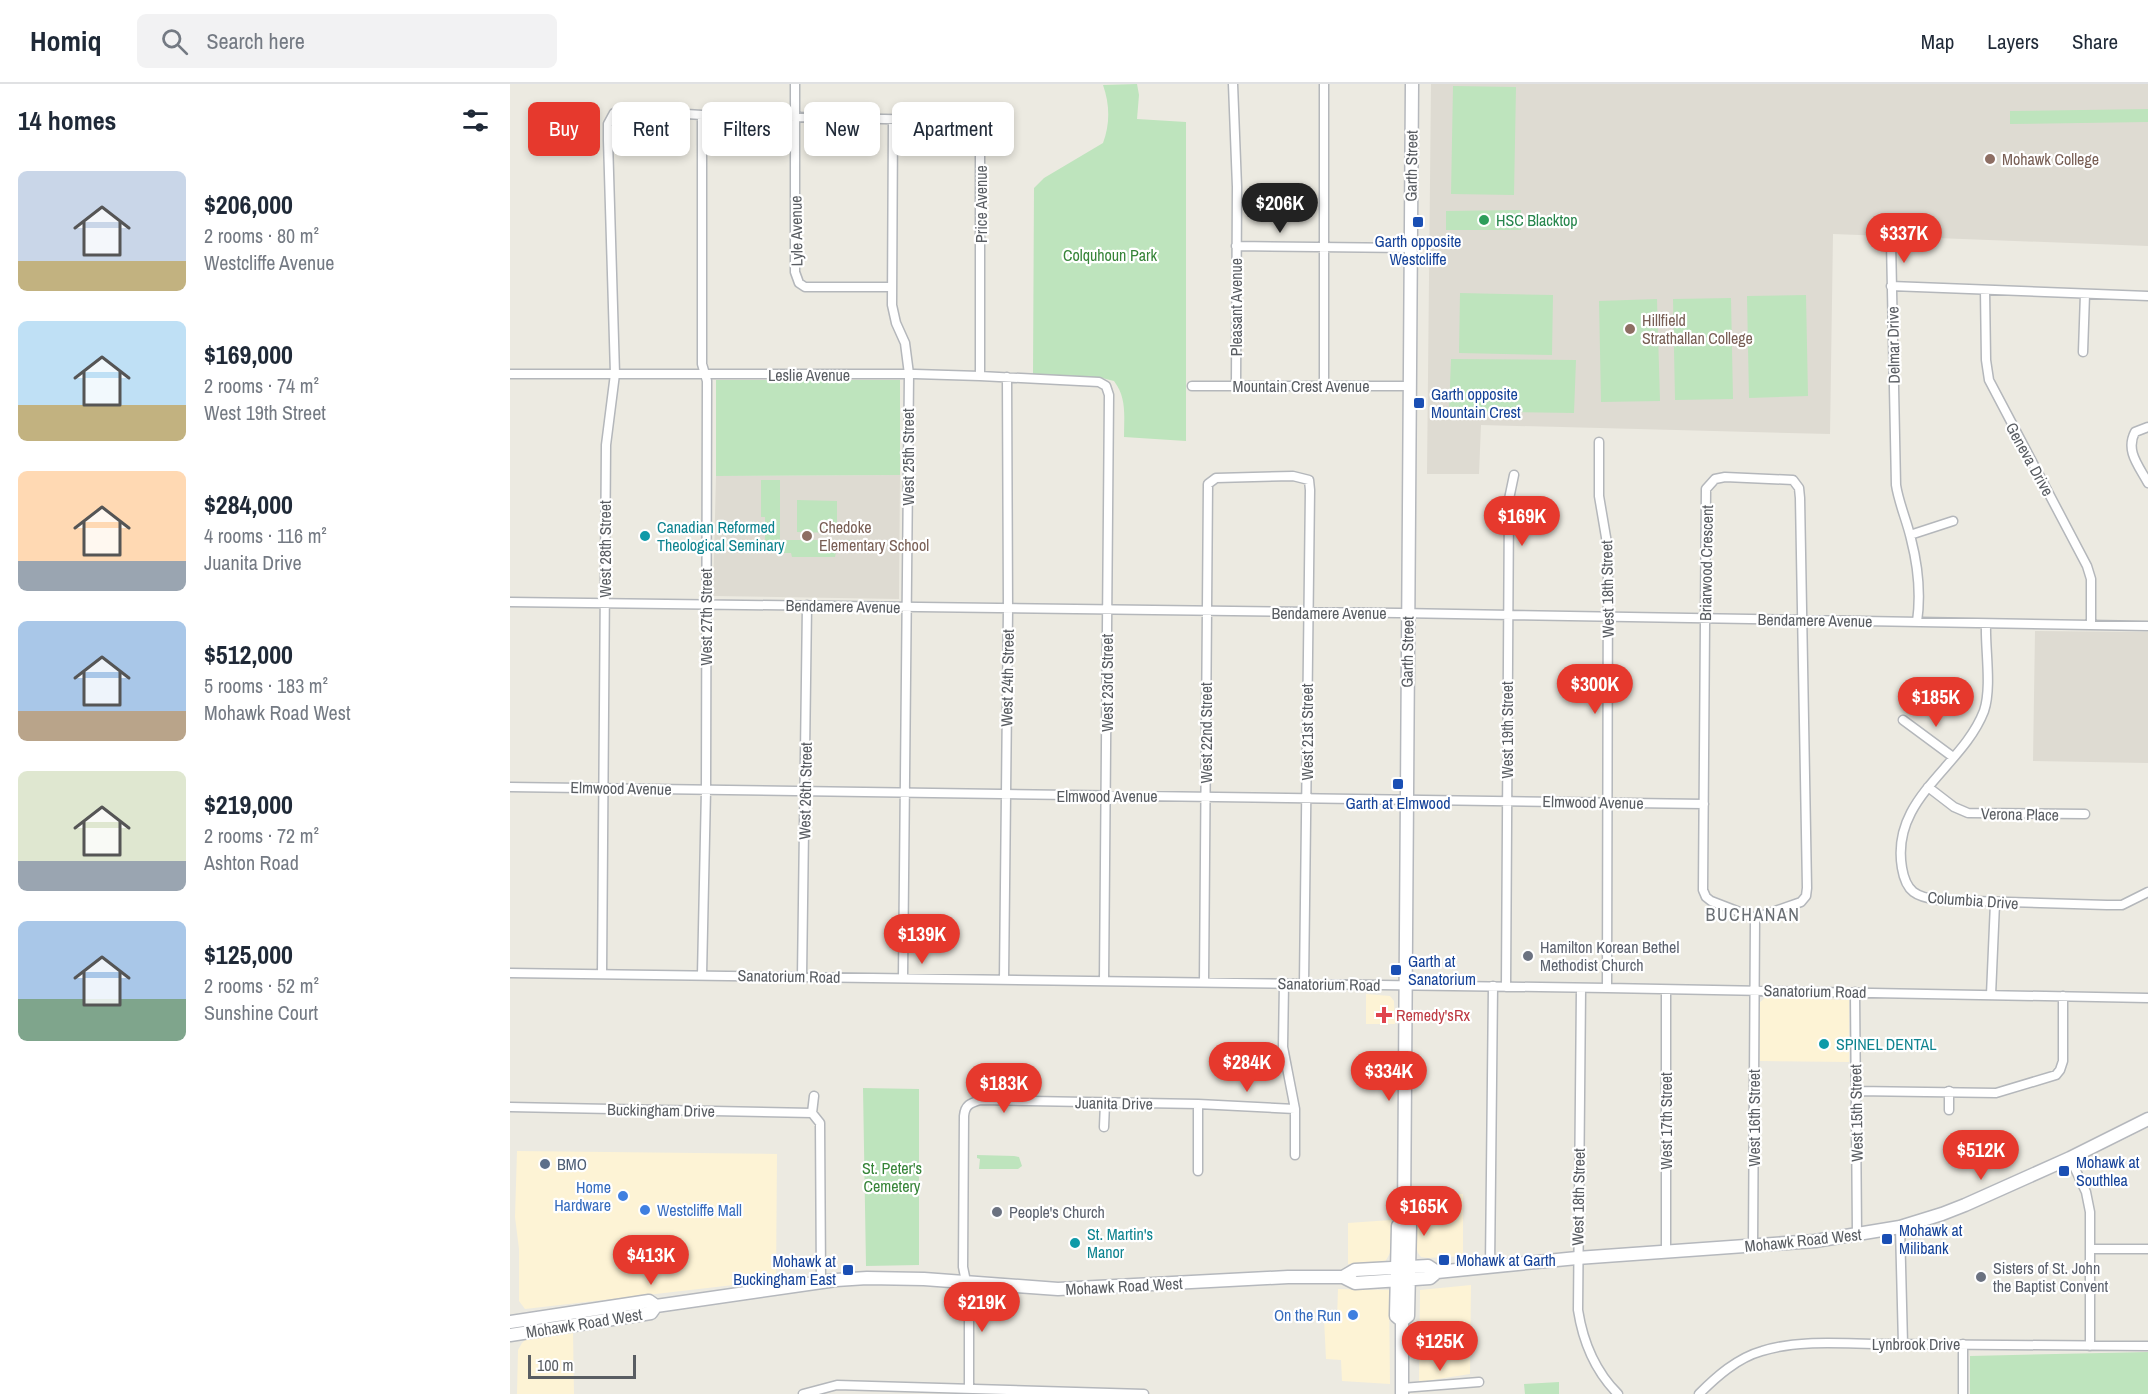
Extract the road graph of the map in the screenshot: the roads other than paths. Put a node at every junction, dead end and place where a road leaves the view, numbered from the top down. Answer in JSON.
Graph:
{"nodes":[{"id":1,"x":795,"y":84,"type":"edge"},
{"id":2,"x":1233,"y":84,"type":"edge"},
{"id":3,"x":1324,"y":84,"type":"edge"},
{"id":4,"x":1412,"y":84,"type":"edge"},
{"id":5,"x":702,"y":116,"type":"edge"},
{"id":6,"x":795,"y":116,"type":"junction"},
{"id":7,"x":892,"y":118,"type":"edge"},
{"id":8,"x":608,"y":124,"type":"joint"},
{"id":9,"x":702,"y":156,"type":"edge"},
{"id":10,"x":893,"y":156,"type":"edge"},
{"id":11,"x":982,"y":156,"type":"edge"},
{"id":12,"x":1891,"y":241,"type":"dead end"},
{"id":13,"x":1236,"y":246,"type":"junction"},
{"id":14,"x":1324,"y":247,"type":"junction"},
{"id":15,"x":1410,"y":248,"type":"junction"},
{"id":16,"x":1892,"y":286,"type":"junction"},
{"id":17,"x":892,"y":287,"type":"junction"},
{"id":18,"x":1985,"y":290,"type":"junction"},
{"id":19,"x":2085,"y":294,"type":"junction"},
{"id":20,"x":2148,"y":296,"type":"edge"},
{"id":21,"x":2083,"y":352,"type":"dead end"},
{"id":22,"x":909,"y":374,"type":"junction"},
{"id":23,"x":510,"y":375,"type":"edge"},
{"id":24,"x":615,"y":375,"type":"junction"},
{"id":25,"x":705,"y":375,"type":"junction"},
{"id":26,"x":980,"y":376,"type":"junction"},
{"id":27,"x":1007,"y":377,"type":"junction"},
{"id":28,"x":1106,"y":386,"type":"joint"},
{"id":29,"x":1192,"y":386,"type":"dead end"},
{"id":30,"x":1236,"y":386,"type":"junction"},
{"id":31,"x":1324,"y":386,"type":"junction"},
{"id":32,"x":1410,"y":386,"type":"junction"},
{"id":33,"x":2148,"y":427,"type":"edge"},
{"id":34,"x":1599,"y":442,"type":"dead end"},
{"id":35,"x":1514,"y":475,"type":"dead end"},
{"id":36,"x":2148,"y":483,"type":"edge"},
{"id":37,"x":1208,"y":484,"type":"joint"},
{"id":38,"x":1953,"y":521,"type":"dead end"},
{"id":39,"x":1910,"y":535,"type":"junction"},
{"id":40,"x":510,"y":602,"type":"edge"},
{"id":41,"x":605,"y":603,"type":"junction"},
{"id":42,"x":706,"y":605,"type":"junction"},
{"id":43,"x":807,"y":605,"type":"junction"},
{"id":44,"x":906,"y":607,"type":"junction"},
{"id":45,"x":1008,"y":609,"type":"junction"},
{"id":46,"x":1108,"y":610,"type":"junction"},
{"id":47,"x":1207,"y":612,"type":"junction"},
{"id":48,"x":1308,"y":612,"type":"junction"},
{"id":49,"x":1408,"y":613,"type":"junction"},
{"id":50,"x":1508,"y":615,"type":"junction"},
{"id":51,"x":1608,"y":617,"type":"junction"},
{"id":52,"x":1705,"y":618,"type":"junction"},
{"id":53,"x":1803,"y":620,"type":"junction"},
{"id":54,"x":1917,"y":622,"type":"junction"},
{"id":55,"x":1986,"y":624,"type":"junction"},
{"id":56,"x":2091,"y":624,"type":"junction"},
{"id":57,"x":2148,"y":626,"type":"edge"},
{"id":58,"x":1903,"y":720,"type":"dead end"},
{"id":59,"x":1953,"y":757,"type":"junction"},
{"id":60,"x":510,"y":787,"type":"edge"},
{"id":61,"x":1928,"y":787,"type":"junction"},
{"id":62,"x":604,"y":788,"type":"junction"},
{"id":63,"x":706,"y":790,"type":"junction"},
{"id":64,"x":805,"y":791,"type":"junction"},
{"id":65,"x":905,"y":792,"type":"junction"},
{"id":66,"x":1005,"y":795,"type":"junction"},
{"id":67,"x":1106,"y":795,"type":"junction"},
{"id":68,"x":1206,"y":796,"type":"junction"},
{"id":69,"x":1307,"y":798,"type":"junction"},
{"id":70,"x":1406,"y":799,"type":"junction"},
{"id":71,"x":1507,"y":801,"type":"junction"},
{"id":72,"x":1607,"y":802,"type":"junction"},
{"id":73,"x":1704,"y":804,"type":"junction"},
{"id":74,"x":2085,"y":814,"type":"dead end"},
{"id":75,"x":2148,"y":892,"type":"edge"},
{"id":76,"x":1995,"y":903,"type":"junction"},
{"id":77,"x":1755,"y":918,"type":"junction"},
{"id":78,"x":510,"y":973,"type":"edge"},
{"id":79,"x":602,"y":974,"type":"junction"},
{"id":80,"x":702,"y":975,"type":"junction"},
{"id":81,"x":802,"y":977,"type":"junction"},
{"id":82,"x":903,"y":978,"type":"junction"},
{"id":83,"x":1004,"y":980,"type":"junction"},
{"id":84,"x":1104,"y":981,"type":"junction"},
{"id":85,"x":1204,"y":982,"type":"junction"},
{"id":86,"x":1284,"y":983,"type":"junction"},
{"id":87,"x":1305,"y":984,"type":"junction"},
{"id":88,"x":1405,"y":985,"type":"junction"},
{"id":89,"x":1493,"y":986,"type":"junction"},
{"id":90,"x":1506,"y":987,"type":"junction"},
{"id":91,"x":1581,"y":988,"type":"junction"},
{"id":92,"x":1607,"y":988,"type":"junction"},
{"id":93,"x":1666,"y":990,"type":"junction"},
{"id":94,"x":1754,"y":990,"type":"junction"},
{"id":95,"x":1855,"y":992,"type":"junction"},
{"id":96,"x":1991,"y":995,"type":"junction"},
{"id":97,"x":2063,"y":996,"type":"junction"},
{"id":98,"x":2148,"y":999,"type":"edge"},
{"id":99,"x":1856,"y":1091,"type":"junction"},
{"id":100,"x":1949,"y":1091,"type":"junction"},
{"id":101,"x":814,"y":1095,"type":"dead end"},
{"id":102,"x":1105,"y":1103,"type":"junction"},
{"id":103,"x":1198,"y":1104,"type":"junction"},
{"id":104,"x":510,"y":1107,"type":"edge"},
{"id":105,"x":1295,"y":1108,"type":"junction"},
{"id":106,"x":1949,"y":1110,"type":"dead end"},
{"id":107,"x":812,"y":1113,"type":"junction"},
{"id":108,"x":2148,"y":1119,"type":"edge"},
{"id":109,"x":1104,"y":1127,"type":"dead end"},
{"id":110,"x":1295,"y":1155,"type":"dead end"},
{"id":111,"x":2070,"y":1158,"type":"junction"},
{"id":112,"x":1198,"y":1171,"type":"dead end"},
{"id":113,"x":1900,"y":1227,"type":"junction"},
{"id":114,"x":1857,"y":1234,"type":"junction"},
{"id":115,"x":1753,"y":1246,"type":"junction"},
{"id":116,"x":2090,"y":1249,"type":"junction"},
{"id":117,"x":2148,"y":1249,"type":"edge"},
{"id":118,"x":1666,"y":1252,"type":"junction"},
{"id":119,"x":1577,"y":1258,"type":"junction"},
{"id":120,"x":1490,"y":1267,"type":"junction"},
{"id":121,"x":1403,"y":1274,"type":"junction"},
{"id":122,"x":821,"y":1282,"type":"junction"},
{"id":123,"x":964,"y":1282,"type":"junction"},
{"id":124,"x":638,"y":1303,"type":"junction"},
{"id":125,"x":656,"y":1306,"type":"junction"},
{"id":126,"x":589,"y":1321,"type":"junction"},
{"id":127,"x":510,"y":1322,"type":"edge"},
{"id":128,"x":510,"y":1335,"type":"edge"},
{"id":129,"x":1903,"y":1344,"type":"junction"},
{"id":130,"x":1963,"y":1344,"type":"junction"},
{"id":131,"x":2090,"y":1346,"type":"junction"},
{"id":132,"x":2148,"y":1346,"type":"edge"},
{"id":133,"x":1479,"y":1382,"type":"dead end"},
{"id":134,"x":969,"y":1388,"type":"junction"},
{"id":135,"x":919,"y":1391,"type":"edge"},
{"id":136,"x":1402,"y":1391,"type":"edge"},
{"id":137,"x":803,"y":1394,"type":"edge"},
{"id":138,"x":1144,"y":1394,"type":"edge"},
{"id":139,"x":1618,"y":1394,"type":"edge"},
{"id":140,"x":1699,"y":1394,"type":"edge"},
{"id":141,"x":1963,"y":1394,"type":"edge"}],
"edges":[{"from":1,"to":6,"type":"street","name":"Lyle Avenue"},
{"from":2,"to":13,"type":"street","name":"Pleasant Avenue"},
{"from":3,"to":14,"type":"street"},
{"from":4,"to":15,"type":"main road","name":"Garth Street"},
{"from":5,"to":8,"type":"street","name":"Price Avenue"},
{"from":6,"to":7,"type":"street","name":"Price Avenue"},
{"from":6,"to":17,"type":"street","name":"Lyle Avenue"},
{"from":8,"to":24,"type":"street","name":"West 28th Street"},
{"from":9,"to":25,"type":"street","name":"West 27th Street"},
{"from":10,"to":17,"type":"street","name":"West 25th Street"},
{"from":11,"to":26,"type":"street","name":"Price Avenue"},
{"from":12,"to":16,"type":"street"},
{"from":13,"to":14,"type":"street"},
{"from":13,"to":30,"type":"street","name":"Pleasant Avenue"},
{"from":14,"to":15,"type":"street"},
{"from":14,"to":31,"type":"street"},
{"from":15,"to":32,"type":"main road","name":"Garth Street"},
{"from":16,"to":18,"type":"street","name":"Delmar Drive"},
{"from":16,"to":39,"type":"street","name":"Delmar Drive"},
{"from":17,"to":22,"type":"street","name":"West 25th Street"},
{"from":18,"to":19,"type":"street","name":"Delmar Drive"},
{"from":18,"to":56,"type":"street","name":"Geneva Drive"},
{"from":19,"to":20,"type":"street","name":"Delmar Drive"},
{"from":19,"to":21,"type":"street"},
{"from":22,"to":25,"type":"street","name":"Leslie Avenue"},
{"from":22,"to":26,"type":"street","name":"Leslie Avenue"},
{"from":22,"to":44,"type":"street","name":"West 25th Street"},
{"from":23,"to":24,"type":"street","name":"Leslie Avenue"},
{"from":24,"to":25,"type":"street","name":"Leslie Avenue"},
{"from":24,"to":41,"type":"street","name":"West 28th Street"},
{"from":25,"to":42,"type":"street","name":"West 27th Street"},
{"from":26,"to":27,"type":"street","name":"Leslie Avenue"},
{"from":27,"to":28,"type":"street","name":"Leslie Avenue"},
{"from":27,"to":45,"type":"street","name":"West 24th Street"},
{"from":28,"to":46,"type":"street","name":"West 23rd Street"},
{"from":29,"to":30,"type":"street","name":"Mountain Crest Avenue"},
{"from":30,"to":31,"type":"street","name":"Mountain Crest Avenue"},
{"from":31,"to":32,"type":"street","name":"Mountain Crest Avenue"},
{"from":32,"to":49,"type":"main road","name":"Garth Street"},
{"from":33,"to":36,"type":"street"},
{"from":34,"to":51,"type":"street","name":"West 18th Street"},
{"from":35,"to":50,"type":"street","name":"West 19th Street"},
{"from":37,"to":47,"type":"street","name":"West 22nd Street"},
{"from":37,"to":48,"type":"street","name":"West 21st Street"},
{"from":38,"to":39,"type":"street"},
{"from":39,"to":54,"type":"street","name":"Delmar Drive"},
{"from":40,"to":41,"type":"street","name":"Bendamere Avenue"},
{"from":41,"to":42,"type":"street","name":"Bendamere Avenue"},
{"from":41,"to":62,"type":"street","name":"West 28th Street"},
{"from":42,"to":43,"type":"street","name":"Bendamere Avenue"},
{"from":42,"to":63,"type":"street","name":"West 27th Street"},
{"from":43,"to":44,"type":"street","name":"Bendamere Avenue"},
{"from":43,"to":64,"type":"street","name":"West 26th Street"},
{"from":44,"to":45,"type":"street","name":"Bendamere Avenue"},
{"from":44,"to":65,"type":"street","name":"West 25th Street"},
{"from":45,"to":46,"type":"street","name":"Bendamere Avenue"},
{"from":45,"to":66,"type":"street","name":"West 24th Street"},
{"from":46,"to":47,"type":"street","name":"Bendamere Avenue"},
{"from":46,"to":67,"type":"street","name":"West 23rd Street"},
{"from":47,"to":48,"type":"street","name":"Bendamere Avenue"},
{"from":47,"to":68,"type":"street","name":"West 22nd Street"},
{"from":48,"to":49,"type":"street","name":"Bendamere Avenue"},
{"from":48,"to":69,"type":"street","name":"West 21st Street"},
{"from":49,"to":50,"type":"street","name":"Bendamere Avenue"},
{"from":49,"to":70,"type":"main road","name":"Garth Street"},
{"from":50,"to":51,"type":"street","name":"Bendamere Avenue"},
{"from":50,"to":71,"type":"street","name":"West 19th Street"},
{"from":51,"to":52,"type":"street","name":"Bendamere Avenue"},
{"from":51,"to":72,"type":"street","name":"West 18th Street"},
{"from":52,"to":53,"type":"street","name":"Bendamere Avenue"},
{"from":52,"to":53,"type":"street","name":"Briarwood Crescent"},
{"from":52,"to":73,"type":"street","name":"Briarwood Crescent"},
{"from":53,"to":54,"type":"street","name":"Bendamere Avenue"},
{"from":53,"to":77,"type":"street","name":"Briarwood Crescent"},
{"from":54,"to":55,"type":"street","name":"Bendamere Avenue"},
{"from":55,"to":56,"type":"street","name":"Bendamere Avenue"},
{"from":55,"to":59,"type":"street","name":"Columbia Drive"},
{"from":56,"to":57,"type":"street","name":"Bendamere Avenue"},
{"from":58,"to":59,"type":"street"},
{"from":59,"to":61,"type":"street","name":"Columbia Drive"},
{"from":60,"to":62,"type":"street","name":"Elmwood Avenue"},
{"from":61,"to":74,"type":"street","name":"Verona Place"},
{"from":61,"to":76,"type":"street","name":"Columbia Drive"},
{"from":62,"to":63,"type":"street","name":"Elmwood Avenue"},
{"from":62,"to":79,"type":"street","name":"West 28th Street"},
{"from":63,"to":64,"type":"street","name":"Elmwood Avenue"},
{"from":63,"to":80,"type":"street","name":"West 27th Street"},
{"from":64,"to":65,"type":"street","name":"Elmwood Avenue"},
{"from":64,"to":81,"type":"street","name":"West 26th Street"},
{"from":65,"to":66,"type":"street","name":"Elmwood Avenue"},
{"from":65,"to":82,"type":"street","name":"West 25th Street"},
{"from":66,"to":67,"type":"street","name":"Elmwood Avenue"},
{"from":66,"to":83,"type":"street","name":"West 24th Street"},
{"from":67,"to":68,"type":"street","name":"Elmwood Avenue"},
{"from":67,"to":84,"type":"street","name":"West 23rd Street"},
{"from":68,"to":69,"type":"street","name":"Elmwood Avenue"},
{"from":68,"to":85,"type":"street","name":"West 22nd Street"},
{"from":69,"to":70,"type":"street","name":"Elmwood Avenue"},
{"from":69,"to":87,"type":"street","name":"West 21st Street"},
{"from":70,"to":71,"type":"street","name":"Elmwood Avenue"},
{"from":70,"to":88,"type":"main road","name":"Garth Street"},
{"from":71,"to":72,"type":"street","name":"Elmwood Avenue"},
{"from":71,"to":90,"type":"street","name":"West 19th Street"},
{"from":72,"to":73,"type":"street","name":"Elmwood Avenue"},
{"from":72,"to":92,"type":"street","name":"West 18th Street"},
{"from":73,"to":77,"type":"street","name":"Briarwood Crescent"},
{"from":75,"to":76,"type":"street","name":"Columbia Drive"},
{"from":76,"to":96,"type":"street"},
{"from":77,"to":94,"type":"street"},
{"from":78,"to":79,"type":"street","name":"Sanatorium Road"},
{"from":79,"to":80,"type":"street","name":"Sanatorium Road"},
{"from":80,"to":81,"type":"street","name":"Sanatorium Road"},
{"from":81,"to":82,"type":"street","name":"Sanatorium Road"},
{"from":82,"to":83,"type":"street","name":"Sanatorium Road"},
{"from":83,"to":84,"type":"street","name":"Sanatorium Road"},
{"from":84,"to":85,"type":"street","name":"Sanatorium Road"},
{"from":85,"to":86,"type":"street","name":"Sanatorium Road"},
{"from":86,"to":87,"type":"street","name":"Sanatorium Road"},
{"from":86,"to":105,"type":"street"},
{"from":87,"to":88,"type":"street","name":"Sanatorium Road"},
{"from":88,"to":89,"type":"street","name":"Sanatorium Road"},
{"from":88,"to":121,"type":"main road","name":"Garth Street"},
{"from":89,"to":90,"type":"street","name":"Sanatorium Road"},
{"from":89,"to":120,"type":"street"},
{"from":90,"to":91,"type":"street","name":"Sanatorium Road"},
{"from":91,"to":92,"type":"street","name":"Sanatorium Road"},
{"from":91,"to":119,"type":"street","name":"West 18th Street"},
{"from":92,"to":93,"type":"street","name":"Sanatorium Road"},
{"from":93,"to":94,"type":"street","name":"Sanatorium Road"},
{"from":93,"to":118,"type":"street","name":"West 17th Street"},
{"from":94,"to":95,"type":"street","name":"Sanatorium Road"},
{"from":94,"to":115,"type":"street","name":"West 16th Street"},
{"from":95,"to":96,"type":"street","name":"Sanatorium Road"},
{"from":95,"to":99,"type":"street","name":"West 15th Street"},
{"from":96,"to":97,"type":"street","name":"Sanatorium Road"},
{"from":97,"to":98,"type":"street","name":"Sanatorium Road"},
{"from":97,"to":100,"type":"street"},
{"from":99,"to":100,"type":"street"},
{"from":99,"to":114,"type":"street","name":"West 15th Street"},
{"from":100,"to":106,"type":"street"},
{"from":101,"to":107,"type":"street"},
{"from":102,"to":103,"type":"street","name":"Juanita Drive"},
{"from":102,"to":109,"type":"street"},
{"from":102,"to":123,"type":"street","name":"Juanita Drive"},
{"from":103,"to":105,"type":"street","name":"Juanita Drive"},
{"from":103,"to":112,"type":"street"},
{"from":104,"to":107,"type":"street","name":"Buckingham Drive"},
{"from":105,"to":110,"type":"street"},
{"from":107,"to":122,"type":"street"},
{"from":108,"to":111,"type":"main road","name":"Mohawk Road West"},
{"from":111,"to":113,"type":"main road","name":"Mohawk Road West"},
{"from":111,"to":116,"type":"street"},
{"from":113,"to":114,"type":"main road","name":"Mohawk Road West"},
{"from":113,"to":129,"type":"street"},
{"from":114,"to":115,"type":"main road","name":"Mohawk Road West"},
{"from":115,"to":118,"type":"main road","name":"Mohawk Road West"},
{"from":116,"to":117,"type":"street"},
{"from":116,"to":131,"type":"street"},
{"from":118,"to":119,"type":"main road","name":"Mohawk Road West"},
{"from":119,"to":120,"type":"main road","name":"Mohawk Road West"},
{"from":119,"to":139,"type":"street","name":"West 18th Street"},
{"from":120,"to":121,"type":"main road","name":"Mohawk Road West"},
{"from":121,"to":123,"type":"main road","name":"Mohawk Road West"},
{"from":121,"to":136,"type":"main road","name":"Garth Street"},
{"from":122,"to":123,"type":"main road","name":"Mohawk Road West"},
{"from":122,"to":125,"type":"main road","name":"Mohawk Road West"},
{"from":123,"to":134,"type":"street"},
{"from":124,"to":125,"type":"main road","name":"Mohawk Road West"},
{"from":124,"to":126,"type":"main road"},
{"from":124,"to":127,"type":"main road","name":"Mohawk Road West"},
{"from":125,"to":126,"type":"main road","name":"Mohawk Road West"},
{"from":126,"to":128,"type":"main road","name":"Mohawk Road West"},
{"from":129,"to":130,"type":"street","name":"Lynbrook Drive"},
{"from":129,"to":140,"type":"street","name":"Lynbrook Drive"},
{"from":130,"to":131,"type":"street","name":"Lynbrook Drive"},
{"from":130,"to":141,"type":"street"},
{"from":131,"to":132,"type":"street","name":"Lynbrook Drive"},
{"from":133,"to":136,"type":"street"},
{"from":134,"to":135,"type":"street"},
{"from":134,"to":138,"type":"street"},
{"from":135,"to":137,"type":"street"}]}
